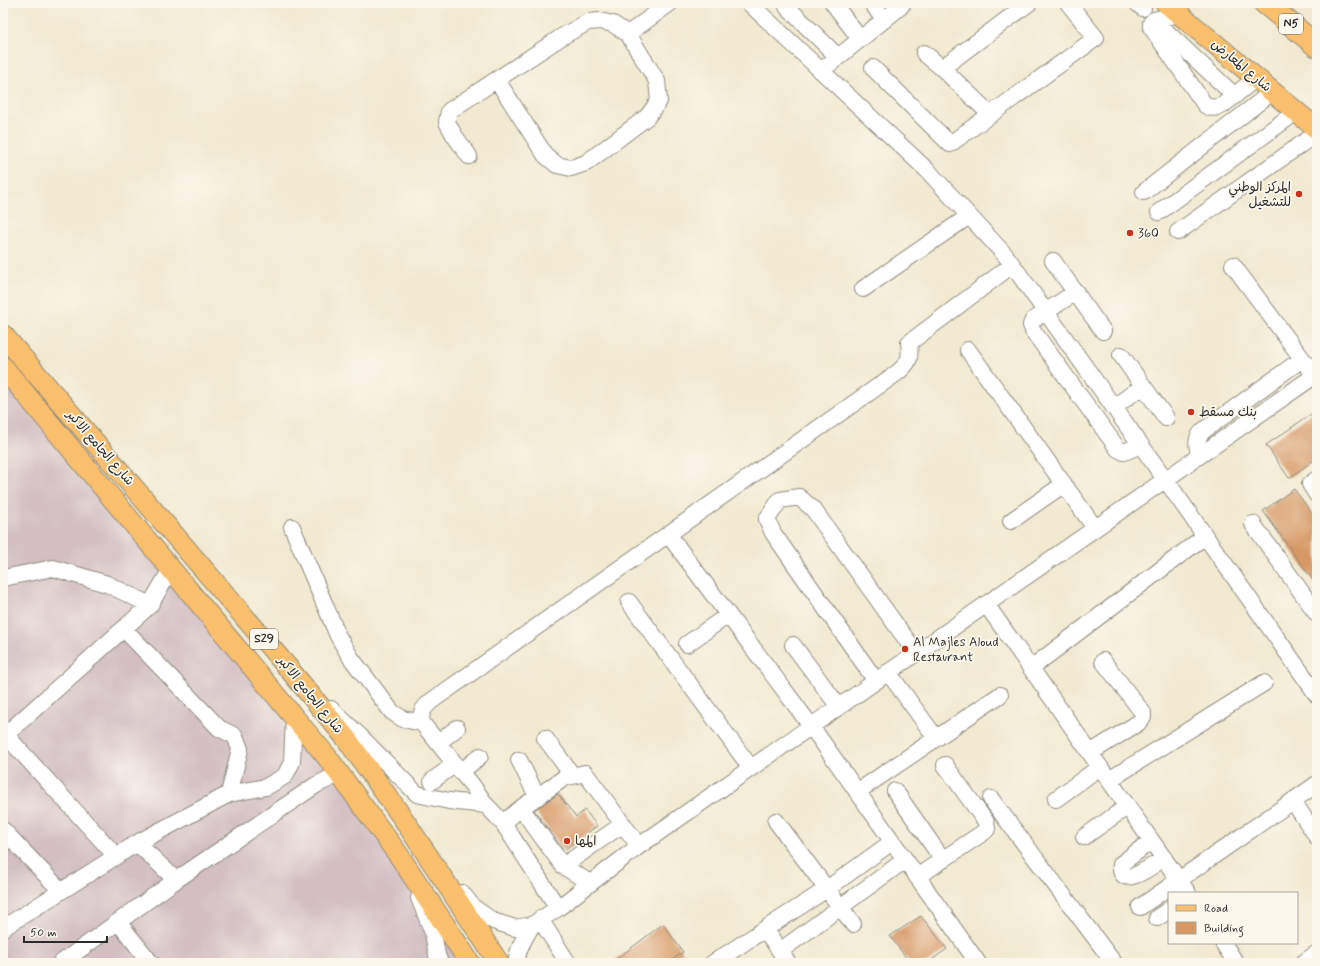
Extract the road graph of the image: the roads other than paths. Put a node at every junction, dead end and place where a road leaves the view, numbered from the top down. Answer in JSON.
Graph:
{"nodes":[{"id":1,"x":670,"y":3,"type":"edge"},
{"id":2,"x":749,"y":3,"type":"edge"},
{"id":3,"x":833,"y":3,"type":"edge"},
{"id":4,"x":872,"y":3,"type":"edge"},
{"id":5,"x":903,"y":3,"type":"edge"},
{"id":6,"x":1029,"y":3,"type":"edge"},
{"id":7,"x":1068,"y":3,"type":"edge"},
{"id":8,"x":1265,"y":3,"type":"edge"},
{"id":9,"x":790,"y":5,"type":"edge"},
{"id":10,"x":1172,"y":8,"type":"edge"},
{"id":11,"x":884,"y":20,"type":"junction"},
{"id":12,"x":1154,"y":20,"type":"junction"},
{"id":13,"x":769,"y":22,"type":"junction"},
{"id":14,"x":628,"y":34,"type":"junction"},
{"id":15,"x":860,"y":39,"type":"junction"},
{"id":16,"x":1317,"y":46,"type":"edge"},
{"id":17,"x":924,"y":53,"type":"dead end"},
{"id":18,"x":838,"y":57,"type":"junction"},
{"id":19,"x":873,"y":68,"type":"dead end"},
{"id":20,"x":942,"y":68,"type":"junction"},
{"id":21,"x":821,"y":71,"type":"junction"},
{"id":22,"x":1256,"y":78,"type":"junction"},
{"id":23,"x":497,"y":80,"type":"junction"},
{"id":24,"x":1272,"y":92,"type":"junction"},
{"id":25,"x":1235,"y":96,"type":"junction"},
{"id":26,"x":1296,"y":112,"type":"junction"},
{"id":27,"x":991,"y":115,"type":"junction"},
{"id":28,"x":1317,"y":129,"type":"edge"},
{"id":29,"x":1317,"y":133,"type":"edge"},
{"id":30,"x":469,"y":156,"type":"dead end"},
{"id":31,"x":1144,"y":192,"type":"dead end"},
{"id":32,"x":1159,"y":212,"type":"dead end"},
{"id":33,"x":969,"y":216,"type":"junction"},
{"id":34,"x":1178,"y":232,"type":"dead end"},
{"id":35,"x":1053,"y":260,"type":"dead end"},
{"id":36,"x":1012,"y":265,"type":"junction"},
{"id":37,"x":1233,"y":265,"type":"dead end"},
{"id":38,"x":863,"y":289,"type":"dead end"},
{"id":39,"x":1076,"y":292,"type":"junction"},
{"id":40,"x":1046,"y":312,"type":"junction"},
{"id":41,"x":1103,"y":331,"type":"dead end"},
{"id":42,"x":3,"y":335,"type":"edge"},
{"id":43,"x":968,"y":350,"type":"dead end"},
{"id":44,"x":1121,"y":355,"type":"dead end"},
{"id":45,"x":1302,"y":359,"type":"junction"},
{"id":46,"x":3,"y":367,"type":"edge"},
{"id":47,"x":1316,"y":374,"type":"edge"},
{"id":48,"x":1143,"y":386,"type":"junction"},
{"id":49,"x":1114,"y":407,"type":"junction"},
{"id":50,"x":1166,"y":418,"type":"dead end"},
{"id":51,"x":1141,"y":445,"type":"junction"},
{"id":52,"x":1199,"y":455,"type":"junction"},
{"id":53,"x":1165,"y":479,"type":"junction"},
{"id":54,"x":1317,"y":479,"type":"edge"},
{"id":55,"x":1064,"y":484,"type":"junction"},
{"id":56,"x":1317,"y":495,"type":"edge"},
{"id":57,"x":1011,"y":521,"type":"dead end"},
{"id":58,"x":1254,"y":524,"type":"dead end"},
{"id":59,"x":292,"y":528,"type":"dead end"},
{"id":60,"x":1095,"y":528,"type":"junction"},
{"id":61,"x":668,"y":534,"type":"junction"},
{"id":62,"x":1205,"y":536,"type":"junction"},
{"id":63,"x":171,"y":569,"type":"junction"},
{"id":64,"x":3,"y":578,"type":"edge"},
{"id":65,"x":629,"y":602,"type":"dead end"},
{"id":66,"x":986,"y":604,"type":"junction"},
{"id":67,"x":150,"y":606,"type":"junction"},
{"id":68,"x":1317,"y":614,"type":"edge"},
{"id":69,"x":728,"y":615,"type":"junction"},
{"id":70,"x":124,"y":629,"type":"junction"},
{"id":71,"x":687,"y":644,"type":"dead end"},
{"id":72,"x":792,"y":645,"type":"dead end"},
{"id":73,"x":916,"y":653,"type":"junction"},
{"id":74,"x":1103,"y":661,"type":"dead end"},
{"id":75,"x":1031,"y":668,"type":"junction"},
{"id":76,"x":289,"y":669,"type":"junction"},
{"id":77,"x":882,"y":677,"type":"junction"},
{"id":78,"x":1264,"y":683,"type":"dead end"},
{"id":79,"x":1000,"y":695,"type":"dead end"},
{"id":80,"x":1317,"y":695,"type":"edge"},
{"id":81,"x":839,"y":707,"type":"junction"},
{"id":82,"x":294,"y":717,"type":"junction"},
{"id":83,"x":422,"y":723,"type":"junction"},
{"id":84,"x":811,"y":726,"type":"junction"},
{"id":85,"x":457,"y":728,"type":"dead end"},
{"id":86,"x":4,"y":735,"type":"edge"},
{"id":87,"x":545,"y":738,"type":"dead end"},
{"id":88,"x":936,"y":738,"type":"junction"},
{"id":89,"x":438,"y":744,"type":"junction"},
{"id":90,"x":1090,"y":752,"type":"junction"},
{"id":91,"x":480,"y":756,"type":"dead end"},
{"id":92,"x":519,"y":760,"type":"dead end"},
{"id":93,"x":945,"y":765,"type":"dead end"},
{"id":94,"x":1100,"y":766,"type":"junction"},
{"id":95,"x":458,"y":768,"type":"junction"},
{"id":96,"x":751,"y":768,"type":"junction"},
{"id":97,"x":339,"y":774,"type":"junction"},
{"id":98,"x":573,"y":776,"type":"junction"},
{"id":99,"x":1109,"y":780,"type":"junction"},
{"id":100,"x":432,"y":781,"type":"dead end"},
{"id":101,"x":1317,"y":784,"type":"edge"},
{"id":102,"x":895,"y":791,"type":"dead end"},
{"id":103,"x":857,"y":792,"type":"junction"},
{"id":104,"x":229,"y":794,"type":"junction"},
{"id":105,"x":538,"y":797,"type":"junction"},
{"id":106,"x":991,"y":799,"type":"dead end"},
{"id":107,"x":1056,"y":799,"type":"dead end"},
{"id":108,"x":1293,"y":801,"type":"junction"},
{"id":109,"x":486,"y":805,"type":"junction"},
{"id":110,"x":1128,"y":806,"type":"junction"},
{"id":111,"x":521,"y":808,"type":"junction"},
{"id":112,"x":776,"y":821,"type":"dead end"},
{"id":113,"x":503,"y":823,"type":"junction"},
{"id":114,"x":623,"y":824,"type":"junction"},
{"id":115,"x":3,"y":830,"type":"edge"},
{"id":116,"x":410,"y":830,"type":"junction"},
{"id":117,"x":1084,"y":837,"type":"dead end"},
{"id":118,"x":1317,"y":837,"type":"edge"},
{"id":119,"x":1151,"y":841,"type":"junction"},
{"id":120,"x":137,"y":842,"type":"junction"},
{"id":121,"x":892,"y":842,"type":"junction"},
{"id":122,"x":639,"y":846,"type":"junction"},
{"id":123,"x":116,"y":856,"type":"junction"},
{"id":124,"x":400,"y":857,"type":"junction"},
{"id":125,"x":1164,"y":858,"type":"junction"},
{"id":126,"x":905,"y":860,"type":"junction"},
{"id":127,"x":943,"y":860,"type":"junction"},
{"id":128,"x":563,"y":866,"type":"junction"},
{"id":129,"x":917,"y":877,"type":"junction"},
{"id":130,"x":176,"y":880,"type":"junction"},
{"id":131,"x":590,"y":883,"type":"junction"},
{"id":132,"x":1184,"y":887,"type":"edge"},
{"id":133,"x":827,"y":889,"type":"junction"},
{"id":134,"x":61,"y":891,"type":"junction"},
{"id":135,"x":1174,"y":892,"type":"edge"},
{"id":136,"x":1168,"y":895,"type":"edge"},
{"id":137,"x":841,"y":907,"type":"junction"},
{"id":138,"x":558,"y":908,"type":"junction"},
{"id":139,"x":1140,"y":908,"type":"dead end"},
{"id":140,"x":118,"y":922,"type":"junction"},
{"id":141,"x":536,"y":922,"type":"junction"},
{"id":142,"x":853,"y":924,"type":"dead end"},
{"id":143,"x":3,"y":928,"type":"edge"},
{"id":144,"x":765,"y":929,"type":"junction"},
{"id":145,"x":1224,"y":944,"type":"edge"},
{"id":146,"x":1317,"y":953,"type":"edge"},
{"id":147,"x":784,"y":957,"type":"edge"},
{"id":148,"x":61,"y":963,"type":"edge"},
{"id":149,"x":151,"y":963,"type":"edge"},
{"id":150,"x":440,"y":963,"type":"edge"},
{"id":151,"x":470,"y":963,"type":"edge"},
{"id":152,"x":499,"y":963,"type":"edge"},
{"id":153,"x":518,"y":963,"type":"edge"},
{"id":154,"x":568,"y":963,"type":"edge"},
{"id":155,"x":713,"y":963,"type":"edge"},
{"id":156,"x":978,"y":963,"type":"edge"},
{"id":157,"x":1114,"y":963,"type":"edge"},
{"id":158,"x":1236,"y":963,"type":"edge"},
{"id":159,"x":1303,"y":963,"type":"edge"}],
"edges":[{"from":1,"to":14,"type":"street"},
{"from":2,"to":13,"type":"street"},
{"from":3,"to":15,"type":"street"},
{"from":4,"to":11,"type":"street"},
{"from":5,"to":11,"type":"street"},
{"from":6,"to":20,"type":"street"},
{"from":7,"to":27,"type":"street"},
{"from":8,"to":16,"type":"highway","number":"N5"},
{"from":9,"to":13,"type":"street"},
{"from":9,"to":18,"type":"street"},
{"from":10,"to":12,"type":"street"},
{"from":10,"to":22,"type":"main road","name":"شارع المعارض"},
{"from":11,"to":15,"type":"street"},
{"from":12,"to":25,"type":"street"},
{"from":12,"to":25,"type":"street"},
{"from":13,"to":21,"type":"street"},
{"from":14,"to":23,"type":"street"},
{"from":14,"to":23,"type":"street"},
{"from":15,"to":18,"type":"street"},
{"from":17,"to":20,"type":"street"},
{"from":18,"to":21,"type":"street"},
{"from":19,"to":27,"type":"street"},
{"from":20,"to":27,"type":"street"},
{"from":21,"to":33,"type":"street"},
{"from":22,"to":24,"type":"main road","name":"شارع المعارض"},
{"from":22,"to":25,"type":"street"},
{"from":23,"to":30,"type":"street"},
{"from":24,"to":26,"type":"main road","name":"شارع المعارض"},
{"from":24,"to":31,"type":"street"},
{"from":26,"to":28,"type":"main road","name":"شارع المعارض"},
{"from":26,"to":32,"type":"street"},
{"from":29,"to":34,"type":"street"},
{"from":33,"to":36,"type":"street"},
{"from":33,"to":38,"type":"street"},
{"from":35,"to":39,"type":"street"},
{"from":36,"to":40,"type":"street"},
{"from":36,"to":61,"type":"street"},
{"from":37,"to":45,"type":"street"},
{"from":39,"to":40,"type":"street"},
{"from":39,"to":41,"type":"street"},
{"from":40,"to":49,"type":"street"},
{"from":40,"to":51,"type":"street"},
{"from":42,"to":76,"type":"main road","name":"شارع الجامع الاكبر","number":"S29"},
{"from":43,"to":55,"type":"street"},
{"from":44,"to":48,"type":"street"},
{"from":45,"to":47,"type":"street"},
{"from":45,"to":52,"type":"street"},
{"from":46,"to":63,"type":"main road","name":"شارع الجامع الاكبر","number":"S29"},
{"from":47,"to":52,"type":"street"},
{"from":48,"to":49,"type":"street"},
{"from":48,"to":50,"type":"street"},
{"from":49,"to":51,"type":"street"},
{"from":51,"to":53,"type":"street"},
{"from":52,"to":53,"type":"street"},
{"from":53,"to":60,"type":"street"},
{"from":53,"to":62,"type":"street"},
{"from":54,"to":56,"type":"street"},
{"from":55,"to":57,"type":"street"},
{"from":55,"to":60,"type":"street"},
{"from":58,"to":68,"type":"street"},
{"from":59,"to":83,"type":"street"},
{"from":60,"to":66,"type":"street"},
{"from":61,"to":69,"type":"street"},
{"from":61,"to":83,"type":"street"},
{"from":62,"to":75,"type":"street"},
{"from":62,"to":80,"type":"street"},
{"from":63,"to":67,"type":"street"},
{"from":63,"to":82,"type":"main road","name":"شارع الجامع الاكبر","number":"S29"},
{"from":64,"to":67,"type":"street"},
{"from":65,"to":96,"type":"street"},
{"from":66,"to":73,"type":"street"},
{"from":66,"to":75,"type":"street"},
{"from":67,"to":70,"type":"street"},
{"from":69,"to":71,"type":"street"},
{"from":69,"to":84,"type":"street"},
{"from":70,"to":86,"type":"street"},
{"from":70,"to":104,"type":"street"},
{"from":72,"to":81,"type":"street"},
{"from":73,"to":77,"type":"street"},
{"from":73,"to":77,"type":"street"},
{"from":74,"to":90,"type":"street"},
{"from":75,"to":90,"type":"street"},
{"from":76,"to":109,"type":"street"},
{"from":76,"to":116,"type":"main road","name":"شارع الجامع الاكبر","number":"S29"},
{"from":77,"to":81,"type":"street"},
{"from":77,"to":88,"type":"street"},
{"from":78,"to":99,"type":"street"},
{"from":79,"to":88,"type":"street"},
{"from":81,"to":84,"type":"street"},
{"from":82,"to":97,"type":"main road","name":"شارع الجامع الاكبر","number":"S29"},
{"from":82,"to":104,"type":"street"},
{"from":83,"to":89,"type":"street"},
{"from":84,"to":96,"type":"street"},
{"from":84,"to":103,"type":"street"},
{"from":85,"to":89,"type":"street"},
{"from":86,"to":123,"type":"street"},
{"from":87,"to":98,"type":"street"},
{"from":88,"to":103,"type":"street"},
{"from":89,"to":95,"type":"street"},
{"from":90,"to":94,"type":"street"},
{"from":91,"to":95,"type":"street"},
{"from":92,"to":105,"type":"street"},
{"from":93,"to":127,"type":"street"},
{"from":94,"to":99,"type":"street"},
{"from":94,"to":107,"type":"street"},
{"from":95,"to":100,"type":"street"},
{"from":95,"to":109,"type":"street"},
{"from":96,"to":122,"type":"street"},
{"from":97,"to":124,"type":"main road","name":"شارع الجامع الاكبر","number":"S29"},
{"from":97,"to":130,"type":"street"},
{"from":98,"to":105,"type":"street"},
{"from":98,"to":114,"type":"street"},
{"from":99,"to":110,"type":"street"},
{"from":101,"to":108,"type":"street"},
{"from":102,"to":127,"type":"street"},
{"from":103,"to":121,"type":"street"},
{"from":104,"to":120,"type":"street"},
{"from":105,"to":111,"type":"street"},
{"from":106,"to":157,"type":"street"},
{"from":108,"to":118,"type":"street"},
{"from":108,"to":132,"type":"street"},
{"from":109,"to":113,"type":"street"},
{"from":110,"to":117,"type":"street"},
{"from":110,"to":119,"type":"street"},
{"from":111,"to":113,"type":"street"},
{"from":111,"to":128,"type":"street"},
{"from":112,"to":133,"type":"street"},
{"from":113,"to":138,"type":"street"},
{"from":114,"to":122,"type":"street"},
{"from":114,"to":128,"type":"street"},
{"from":115,"to":134,"type":"street"},
{"from":116,"to":141,"type":"street"},
{"from":116,"to":152,"type":"main road","name":"شارع الجامع الاكبر","number":"S29"},
{"from":119,"to":125,"type":"street"},
{"from":119,"to":125,"type":"street"},
{"from":120,"to":123,"type":"street"},
{"from":120,"to":130,"type":"street"},
{"from":121,"to":126,"type":"street"},
{"from":121,"to":133,"type":"street"},
{"from":122,"to":131,"type":"street"},
{"from":123,"to":134,"type":"street"},
{"from":124,"to":150,"type":"street"},
{"from":124,"to":151,"type":"main road","name":"شارع الجامع الاكبر","number":"S29"},
{"from":125,"to":132,"type":"street"},
{"from":126,"to":129,"type":"street"},
{"from":126,"to":137,"type":"street"},
{"from":127,"to":129,"type":"street"},
{"from":128,"to":131,"type":"street"},
{"from":129,"to":156,"type":"street"},
{"from":130,"to":140,"type":"street"},
{"from":131,"to":138,"type":"street"},
{"from":132,"to":135,"type":"street"},
{"from":133,"to":137,"type":"street"},
{"from":133,"to":144,"type":"street"},
{"from":134,"to":143,"type":"street"},
{"from":136,"to":139,"type":"street"},
{"from":137,"to":142,"type":"street"},
{"from":137,"to":147,"type":"street"},
{"from":138,"to":141,"type":"street"},
{"from":140,"to":148,"type":"street"},
{"from":140,"to":149,"type":"street"},
{"from":141,"to":153,"type":"street"},
{"from":141,"to":154,"type":"street"},
{"from":144,"to":147,"type":"street"},
{"from":144,"to":155,"type":"street"},
{"from":145,"to":158,"type":"street"},
{"from":146,"to":159,"type":"street"}]}
